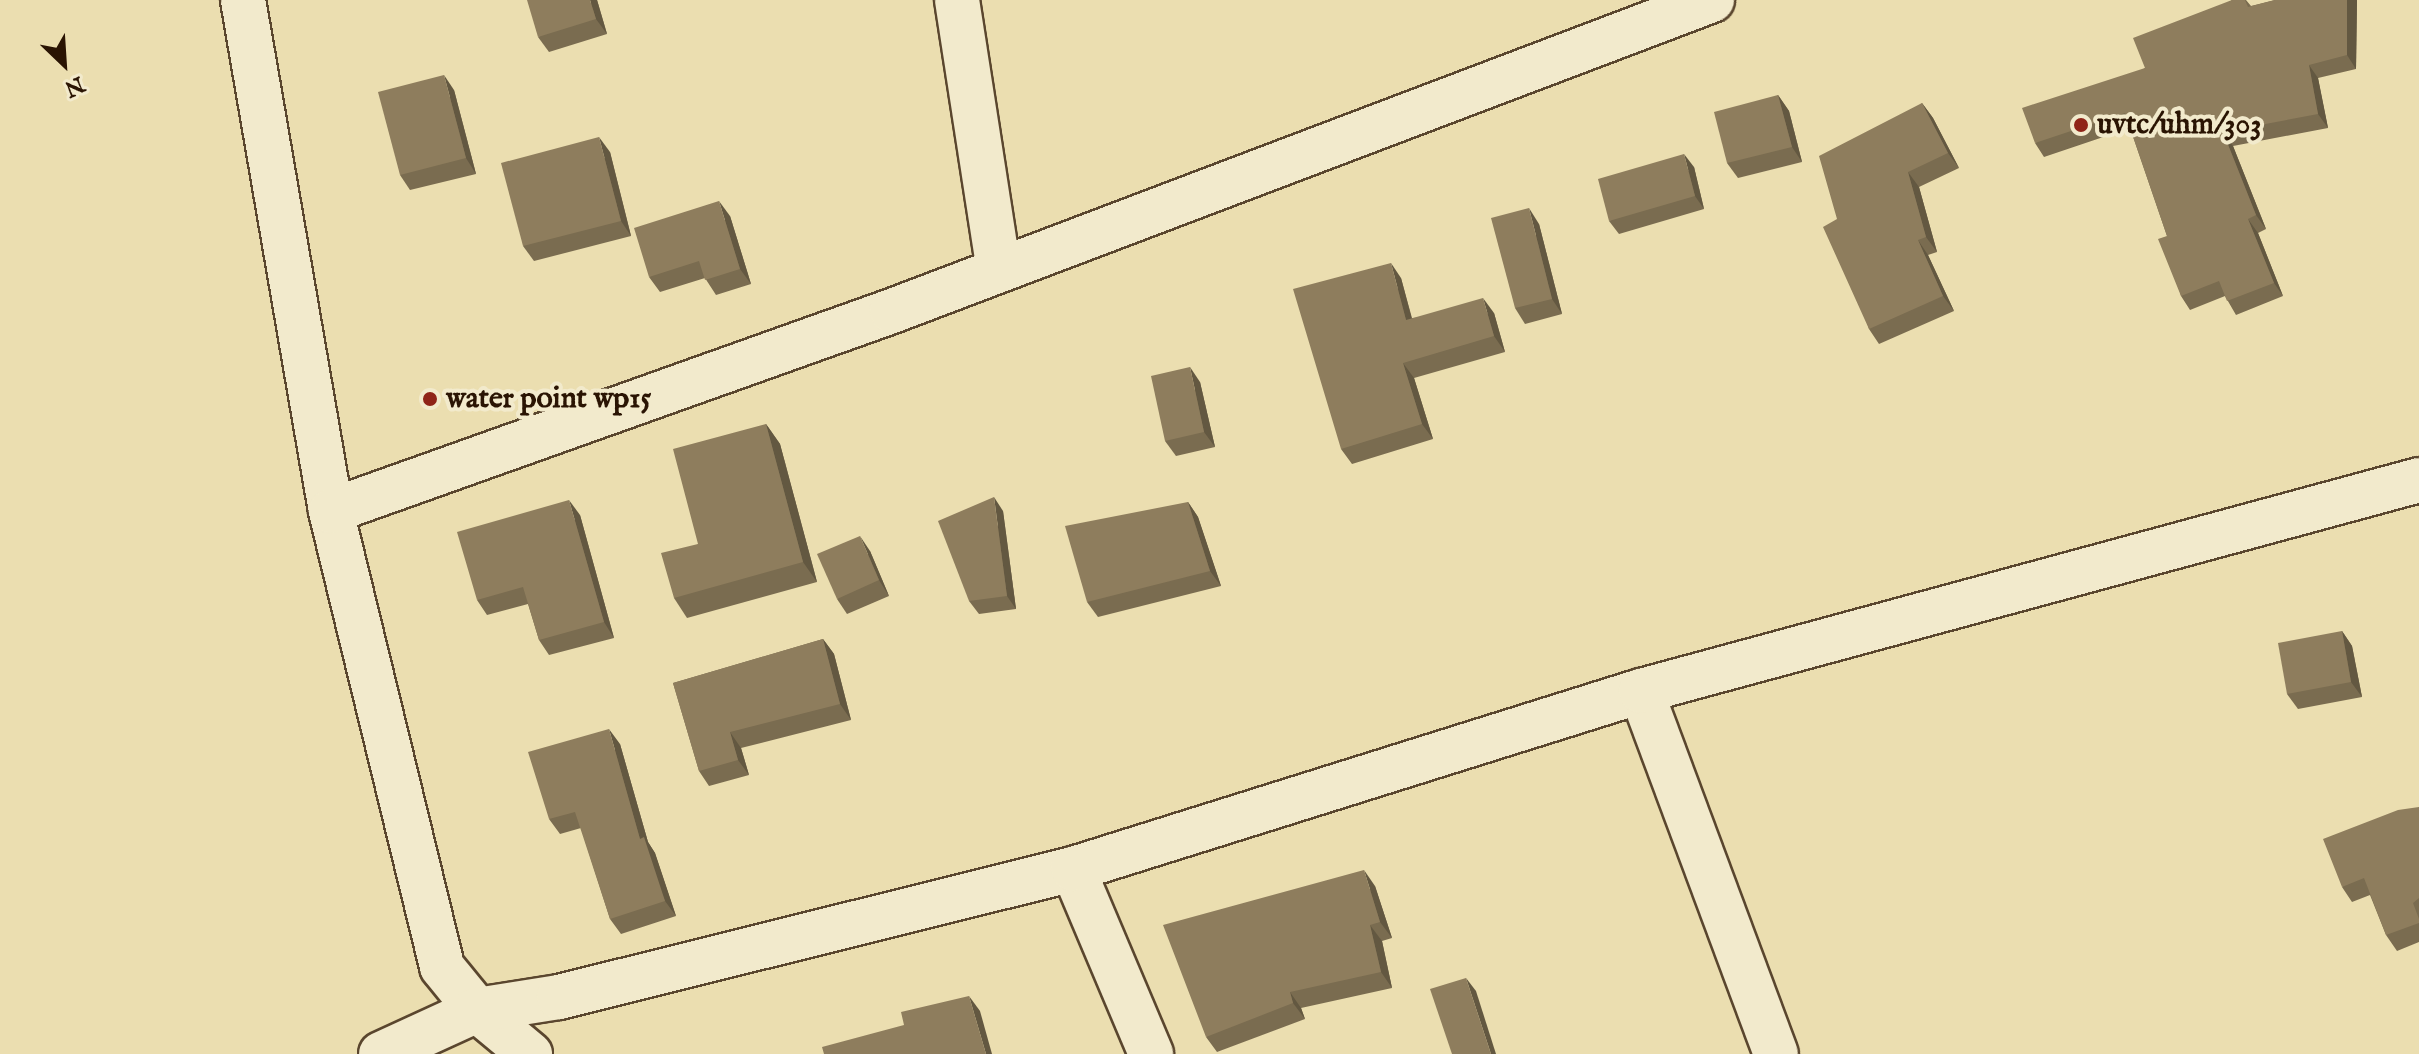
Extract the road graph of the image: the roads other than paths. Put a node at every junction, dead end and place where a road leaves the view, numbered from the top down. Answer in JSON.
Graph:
{"nodes":[{"id":1,"x":243,"y":0,"type":"edge"},
{"id":2,"x":957,"y":0,"type":"edge"},
{"id":3,"x":1712,"y":0,"type":"edge"},
{"id":4,"x":999,"y":270,"type":"junction"},
{"id":5,"x":2419,"y":480,"type":"edge"},
{"id":6,"x":331,"y":511,"type":"junction"},
{"id":7,"x":1641,"y":691,"type":"junction"},
{"id":8,"x":1073,"y":869,"type":"junction"},
{"id":9,"x":477,"y":1010,"type":"junction"},
{"id":10,"x":381,"y":1054,"type":"edge"},
{"id":11,"x":530,"y":1054,"type":"edge"},
{"id":12,"x":1151,"y":1054,"type":"edge"},
{"id":13,"x":1776,"y":1054,"type":"edge"}],
"edges":[{"from":1,"to":6,"type":"street"},
{"from":2,"to":4,"type":"street"},
{"from":3,"to":4,"type":"street"},
{"from":4,"to":6,"type":"street"},
{"from":5,"to":7,"type":"street"},
{"from":6,"to":9,"type":"street"},
{"from":7,"to":8,"type":"street"},
{"from":7,"to":13,"type":"street"},
{"from":8,"to":9,"type":"street"},
{"from":8,"to":12,"type":"street"},
{"from":9,"to":10,"type":"street"},
{"from":9,"to":11,"type":"street"}]}
